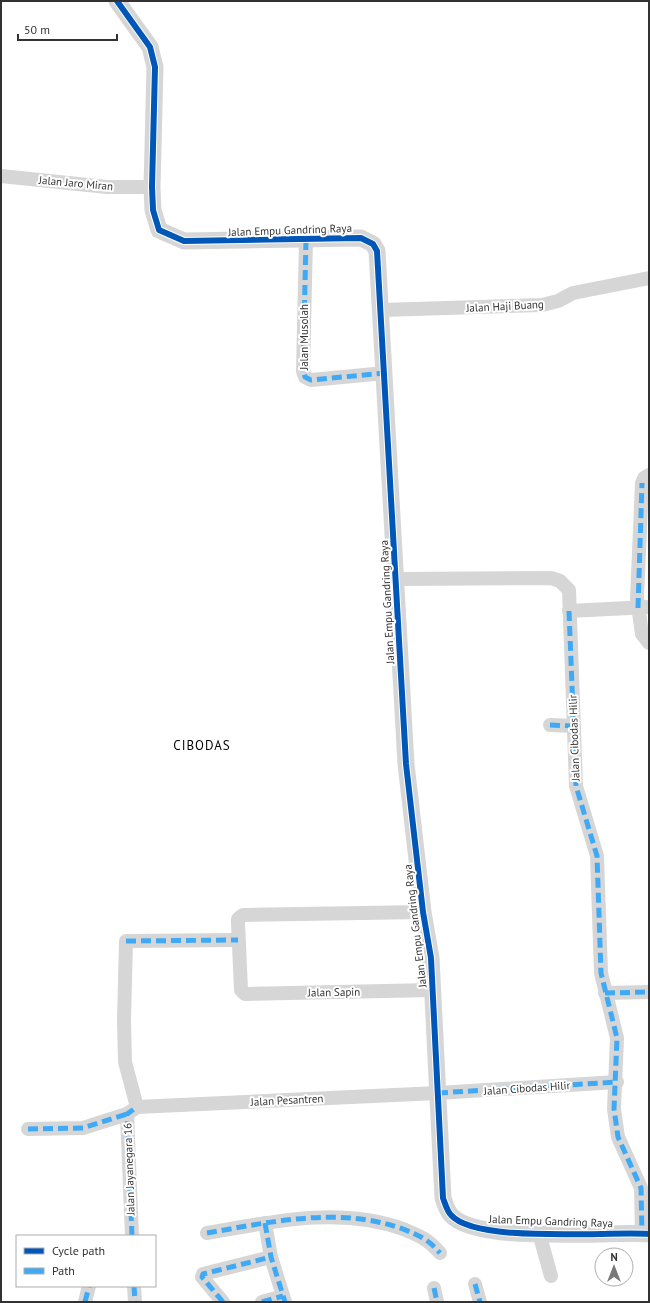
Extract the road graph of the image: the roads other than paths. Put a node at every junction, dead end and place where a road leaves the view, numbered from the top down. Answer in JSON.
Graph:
{"nodes":[{"id":1,"x":117,"y":1,"type":"edge"},
{"id":2,"x":1,"y":176,"type":"edge"},
{"id":3,"x":152,"y":188,"type":"junction"},
{"id":4,"x":306,"y":240,"type":"junction"},
{"id":5,"x":649,"y":278,"type":"edge"},
{"id":6,"x":382,"y":310,"type":"junction"},
{"id":7,"x":385,"y":373,"type":"junction"},
{"id":8,"x":649,"y":474,"type":"edge"},
{"id":9,"x":644,"y":538,"type":"edge"},
{"id":10,"x":396,"y":579,"type":"junction"},
{"id":11,"x":643,"y":608,"type":"edge"},
{"id":12,"x":569,"y":611,"type":"junction"},
{"id":13,"x":649,"y":643,"type":"edge"},
{"id":14,"x":550,"y":725,"type":"dead end"},
{"id":15,"x":574,"y":726,"type":"junction"},
{"id":16,"x":423,"y":912,"type":"junction"},
{"id":17,"x":238,"y":940,"type":"junction"},
{"id":18,"x":432,"y":990,"type":"junction"},
{"id":19,"x":649,"y":992,"type":"edge"},
{"id":20,"x":605,"y":994,"type":"junction"},
{"id":21,"x":616,"y":1082,"type":"junction"},
{"id":22,"x":438,"y":1093,"type":"junction"},
{"id":23,"x":132,"y":1111,"type":"junction"},
{"id":24,"x":28,"y":1129,"type":"dead end"},
{"id":25,"x":266,"y":1223,"type":"junction"},
{"id":26,"x":207,"y":1233,"type":"dead end"},
{"id":27,"x":539,"y":1233,"type":"junction"},
{"id":28,"x":645,"y":1234,"type":"edge"},
{"id":29,"x":132,"y":1235,"type":"edge"},
{"id":30,"x":440,"y":1253,"type":"dead end"},
{"id":31,"x":271,"y":1257,"type":"junction"},
{"id":32,"x":552,"y":1276,"type":"dead end"},
{"id":33,"x":474,"y":1284,"type":"dead end"},
{"id":34,"x":89,"y":1287,"type":"edge"},
{"id":35,"x":134,"y":1287,"type":"edge"},
{"id":36,"x":434,"y":1288,"type":"dead end"},
{"id":37,"x":284,"y":1299,"type":"edge"},
{"id":38,"x":86,"y":1302,"type":"edge"},
{"id":39,"x":135,"y":1302,"type":"edge"},
{"id":40,"x":223,"y":1302,"type":"edge"},
{"id":41,"x":262,"y":1302,"type":"edge"},
{"id":42,"x":437,"y":1302,"type":"edge"},
{"id":43,"x":480,"y":1302,"type":"edge"}],
"edges":[{"from":1,"to":3,"type":"street","name":"Jalan Empu Gandring Raya"},
{"from":2,"to":3,"type":"street","name":"Jalan Jaro Miran"},
{"from":3,"to":4,"type":"street","name":"Jalan Empu Gandring Raya"},
{"from":4,"to":6,"type":"street","name":"Jalan Empu Gandring Raya"},
{"from":4,"to":7,"type":"street","name":"Jalan Musolah"},
{"from":5,"to":6,"type":"street","name":"Jalan Haji Buang"},
{"from":6,"to":7,"type":"street","name":"Jalan Empu Gandring Raya"},
{"from":7,"to":10,"type":"street","name":"Jalan Empu Gandring Raya"},
{"from":8,"to":9,"type":"street"},
{"from":9,"to":11,"type":"street"},
{"from":10,"to":12,"type":"street","name":"Jalan Cibodas Hilir"},
{"from":10,"to":16,"type":"street","name":"Jalan Empu Gandring Raya"},
{"from":11,"to":12,"type":"street"},
{"from":11,"to":13,"type":"street"},
{"from":12,"to":15,"type":"street","name":"Jalan Cibodas Hilir"},
{"from":14,"to":15,"type":"street"},
{"from":15,"to":20,"type":"street","name":"Jalan Cibodas Hilir"},
{"from":16,"to":17,"type":"street"},
{"from":16,"to":18,"type":"street","name":"Jalan Empu Gandring Raya"},
{"from":17,"to":18,"type":"street","name":"Jalan Sapin"},
{"from":17,"to":23,"type":"street","name":"Jalan Jayanegara 16"},
{"from":18,"to":22,"type":"street","name":"Jalan Empu Gandring Raya"},
{"from":19,"to":20,"type":"street"},
{"from":20,"to":21,"type":"street","name":"Jalan Cibodas Hilir"},
{"from":21,"to":22,"type":"street","name":"Jalan Cibodas Hilir"},
{"from":21,"to":28,"type":"street","name":"Jalan Cibodas Hilir"},
{"from":22,"to":23,"type":"street","name":"Jalan Pesantren"},
{"from":22,"to":27,"type":"street","name":"Jalan Empu Gandring Raya"},
{"from":23,"to":24,"type":"street","name":"Jalan Pesantren"},
{"from":23,"to":29,"type":"street","name":"Jalan Jayanegara 16"},
{"from":25,"to":26,"type":"street"},
{"from":25,"to":30,"type":"street"},
{"from":25,"to":31,"type":"street"},
{"from":27,"to":28,"type":"street","name":"Jalan Empu Gandring Raya"},
{"from":27,"to":32,"type":"street"},
{"from":31,"to":37,"type":"street"},
{"from":31,"to":40,"type":"street"},
{"from":33,"to":43,"type":"street"},
{"from":34,"to":38,"type":"street"},
{"from":35,"to":39,"type":"street"},
{"from":36,"to":42,"type":"street"},
{"from":37,"to":41,"type":"street"}]}
